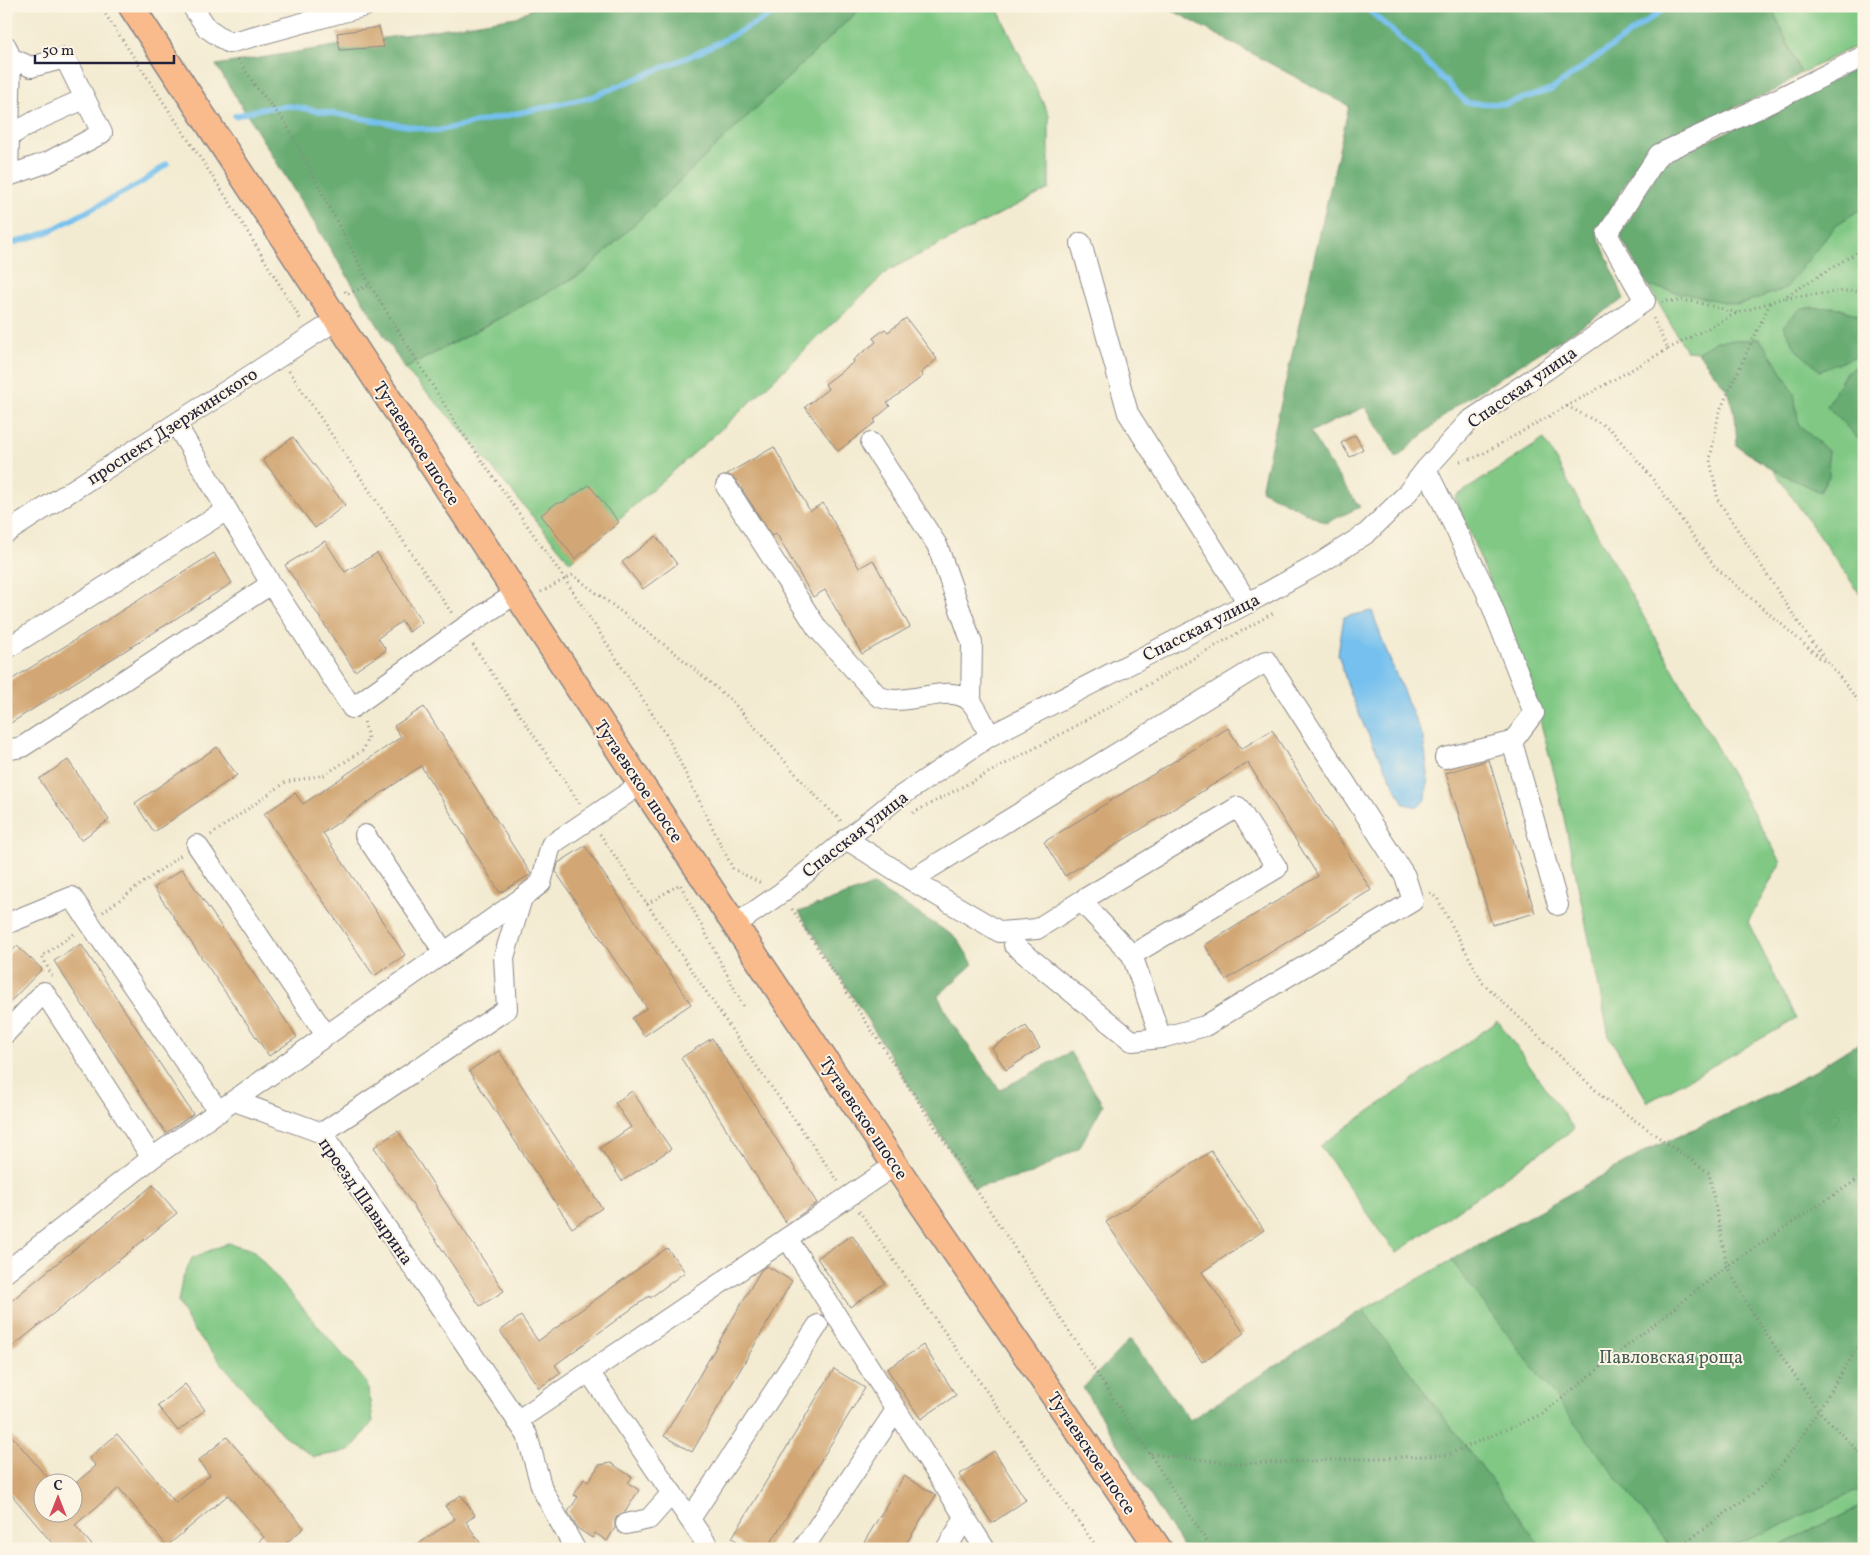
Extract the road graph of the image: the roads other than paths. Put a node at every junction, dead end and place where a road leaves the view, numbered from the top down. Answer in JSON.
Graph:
{"nodes":[{"id":1,"x":131,"y":6,"type":"edge"},
{"id":2,"x":192,"y":6,"type":"edge"},
{"id":3,"x":365,"y":6,"type":"edge"},
{"id":4,"x":9,"y":52,"type":"edge"},
{"id":5,"x":1864,"y":56,"type":"edge"},
{"id":6,"x":84,"y":98,"type":"junction"},
{"id":7,"x":9,"y":136,"type":"junction"},
{"id":8,"x":1081,"y":243,"type":"dead end"},
{"id":9,"x":338,"y":319,"type":"junction"},
{"id":10,"x":176,"y":424,"type":"junction"},
{"id":11,"x":871,"y":443,"type":"dead end"},
{"id":12,"x":1426,"y":469,"type":"junction"},
{"id":13,"x":726,"y":486,"type":"dead end"},
{"id":14,"x":227,"y":510,"type":"junction"},
{"id":15,"x":6,"y":533,"type":"edge"},
{"id":16,"x":271,"y":584,"type":"junction"},
{"id":17,"x":515,"y":594,"type":"junction"},
{"id":18,"x":1248,"y":603,"type":"junction"},
{"id":19,"x":6,"y":649,"type":"edge"},
{"id":20,"x":971,"y":702,"type":"junction"},
{"id":21,"x":990,"y":736,"type":"junction"},
{"id":22,"x":1512,"y":742,"type":"junction"},
{"id":23,"x":6,"y":750,"type":"edge"},
{"id":24,"x":1445,"y":758,"type":"dead end"},
{"id":25,"x":641,"y":784,"type":"junction"},
{"id":26,"x":364,"y":835,"type":"dead end"},
{"id":27,"x":846,"y":839,"type":"junction"},
{"id":28,"x":197,"y":845,"type":"dead end"},
{"id":29,"x":911,"y":880,"type":"junction"},
{"id":30,"x":522,"y":898,"type":"junction"},
{"id":31,"x":1081,"y":901,"type":"junction"},
{"id":32,"x":1558,"y":905,"type":"dead end"},
{"id":33,"x":6,"y":924,"type":"edge"},
{"id":34,"x":735,"y":925,"type":"junction"},
{"id":35,"x":1014,"y":945,"type":"dead end"},
{"id":36,"x":444,"y":952,"type":"junction"},
{"id":37,"x":1132,"y":955,"type":"junction"},
{"id":38,"x":6,"y":1033,"type":"edge"},
{"id":39,"x":326,"y":1035,"type":"junction"},
{"id":40,"x":1161,"y":1038,"type":"junction"},
{"id":41,"x":227,"y":1106,"type":"junction"},
{"id":42,"x":322,"y":1133,"type":"junction"},
{"id":43,"x":152,"y":1158,"type":"junction"},
{"id":44,"x":895,"y":1165,"type":"junction"},
{"id":45,"x":786,"y":1238,"type":"junction"},
{"id":46,"x":6,"y":1272,"type":"edge"},
{"id":47,"x":818,"y":1325,"type":"dead end"},
{"id":48,"x":589,"y":1372,"type":"junction"},
{"id":49,"x":896,"y":1410,"type":"junction"},
{"id":50,"x":517,"y":1421,"type":"junction"},
{"id":51,"x":672,"y":1493,"type":"junction"},
{"id":52,"x":965,"y":1518,"type":"junction"},
{"id":53,"x":690,"y":1520,"type":"junction"},
{"id":54,"x":626,"y":1524,"type":"dead end"},
{"id":55,"x":575,"y":1549,"type":"edge"},
{"id":56,"x":710,"y":1549,"type":"edge"},
{"id":57,"x":802,"y":1549,"type":"edge"},
{"id":58,"x":946,"y":1549,"type":"edge"},
{"id":59,"x":985,"y":1549,"type":"edge"},
{"id":60,"x":1159,"y":1549,"type":"edge"}],
"edges":[{"from":1,"to":9,"type":"main road","name":"Тутаевское шоссе"},
{"from":2,"to":3,"type":"street"},
{"from":4,"to":6,"type":"street"},
{"from":4,"to":7,"type":"street"},
{"from":5,"to":12,"type":"street","name":"Спасская улица"},
{"from":6,"to":7,"type":"street"},
{"from":6,"to":7,"type":"street"},
{"from":8,"to":18,"type":"street"},
{"from":9,"to":10,"type":"street","name":"проспект Дзержинского"},
{"from":9,"to":17,"type":"main road","name":"Тутаевское шоссе"},
{"from":10,"to":14,"type":"street"},
{"from":10,"to":15,"type":"street","name":"проспект Дзержинского"},
{"from":11,"to":20,"type":"street"},
{"from":12,"to":18,"type":"street","name":"Спасская улица"},
{"from":12,"to":22,"type":"street"},
{"from":13,"to":20,"type":"street"},
{"from":14,"to":16,"type":"street"},
{"from":14,"to":19,"type":"street"},
{"from":16,"to":17,"type":"street"},
{"from":16,"to":23,"type":"street"},
{"from":17,"to":25,"type":"main road","name":"Тутаевское шоссе"},
{"from":18,"to":21,"type":"street","name":"Спасская улица"},
{"from":20,"to":21,"type":"street"},
{"from":21,"to":27,"type":"street","name":"Спасская улица"},
{"from":22,"to":24,"type":"street"},
{"from":22,"to":32,"type":"street"},
{"from":25,"to":30,"type":"street"},
{"from":25,"to":34,"type":"main road","name":"Тутаевское шоссе"},
{"from":26,"to":36,"type":"street"},
{"from":27,"to":29,"type":"street"},
{"from":27,"to":34,"type":"street","name":"Спасская улица"},
{"from":28,"to":39,"type":"street"},
{"from":29,"to":31,"type":"street"},
{"from":29,"to":40,"type":"street"},
{"from":30,"to":36,"type":"street"},
{"from":30,"to":42,"type":"street"},
{"from":31,"to":37,"type":"street"},
{"from":31,"to":37,"type":"street"},
{"from":33,"to":41,"type":"street"},
{"from":34,"to":44,"type":"main road","name":"Тутаевское шоссе"},
{"from":35,"to":40,"type":"street"},
{"from":36,"to":39,"type":"street"},
{"from":37,"to":40,"type":"street"},
{"from":38,"to":43,"type":"street"},
{"from":39,"to":41,"type":"street"},
{"from":41,"to":42,"type":"street","name":"проезд Шавырина"},
{"from":41,"to":43,"type":"street"},
{"from":42,"to":50,"type":"street","name":"проезд Шавырина"},
{"from":43,"to":46,"type":"street"},
{"from":44,"to":45,"type":"street"},
{"from":44,"to":60,"type":"main road","name":"Тутаевское шоссе"},
{"from":45,"to":48,"type":"street"},
{"from":45,"to":49,"type":"street"},
{"from":47,"to":53,"type":"street"},
{"from":48,"to":50,"type":"street"},
{"from":48,"to":51,"type":"street"},
{"from":49,"to":52,"type":"street"},
{"from":49,"to":57,"type":"street"},
{"from":50,"to":55,"type":"street","name":"проезд Шавырина"},
{"from":51,"to":53,"type":"street"},
{"from":51,"to":54,"type":"street"},
{"from":52,"to":58,"type":"street"},
{"from":52,"to":59,"type":"street"},
{"from":53,"to":56,"type":"street"}]}
